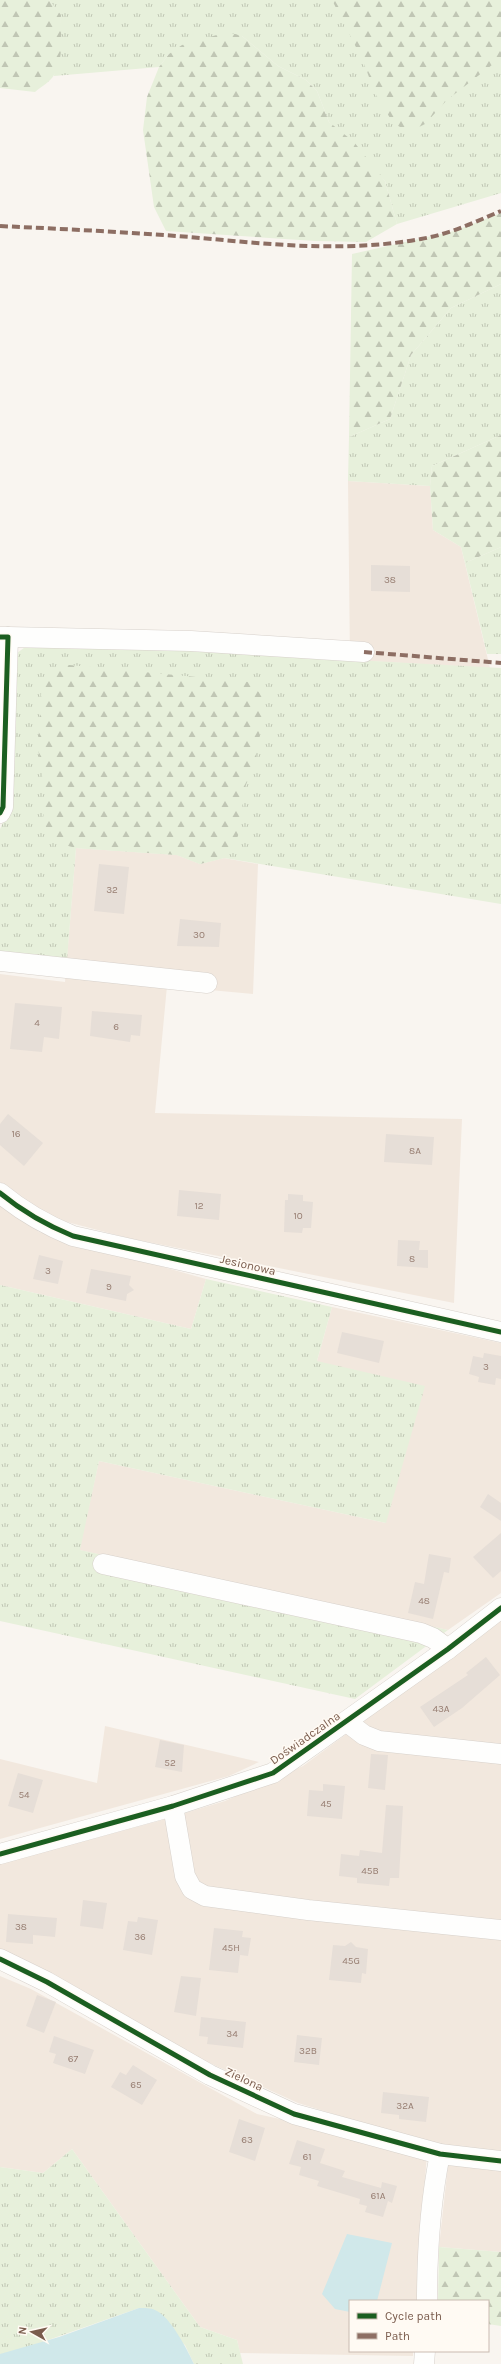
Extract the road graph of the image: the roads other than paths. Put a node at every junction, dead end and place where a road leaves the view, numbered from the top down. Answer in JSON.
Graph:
{"nodes":[{"id":1,"x":4,"y":637,"type":"edge"},
{"id":2,"x":364,"y":652,"type":"dead end"},
{"id":3,"x":0,"y":813,"type":"edge"},
{"id":4,"x":0,"y":961,"type":"edge"},
{"id":5,"x":207,"y":983,"type":"dead end"},
{"id":6,"x":0,"y":1193,"type":"edge"},
{"id":7,"x":501,"y":1332,"type":"edge"},
{"id":8,"x":102,"y":1564,"type":"dead end"},
{"id":9,"x":501,"y":1608,"type":"edge"},
{"id":10,"x":448,"y":1649,"type":"junction"},
{"id":11,"x":347,"y":1722,"type":"junction"},
{"id":12,"x":501,"y":1754,"type":"edge"},
{"id":13,"x":174,"y":1806,"type":"junction"},
{"id":14,"x":0,"y":1854,"type":"edge"},
{"id":15,"x":501,"y":1930,"type":"edge"},
{"id":16,"x":0,"y":1959,"type":"edge"},
{"id":17,"x":440,"y":2154,"type":"junction"},
{"id":18,"x":501,"y":2161,"type":"edge"},
{"id":19,"x":427,"y":2300,"type":"edge"},
{"id":20,"x":425,"y":2352,"type":"edge"},
{"id":21,"x":424,"y":2364,"type":"edge"}],
"edges":[{"from":1,"to":2,"type":"street"},
{"from":1,"to":3,"type":"street"},
{"from":4,"to":5,"type":"street"},
{"from":6,"to":7,"type":"street","name":"Jesionowa"},
{"from":8,"to":10,"type":"street"},
{"from":9,"to":10,"type":"street","name":"Doświadczalna"},
{"from":10,"to":11,"type":"street","name":"Doświadczalna"},
{"from":11,"to":12,"type":"street"},
{"from":11,"to":13,"type":"street","name":"Doświadczalna"},
{"from":13,"to":14,"type":"street","name":"Doświadczalna"},
{"from":13,"to":15,"type":"street"},
{"from":16,"to":17,"type":"street","name":"Zielona"},
{"from":17,"to":18,"type":"street","name":"Zielona"},
{"from":17,"to":19,"type":"street"},
{"from":20,"to":21,"type":"street"}]}
